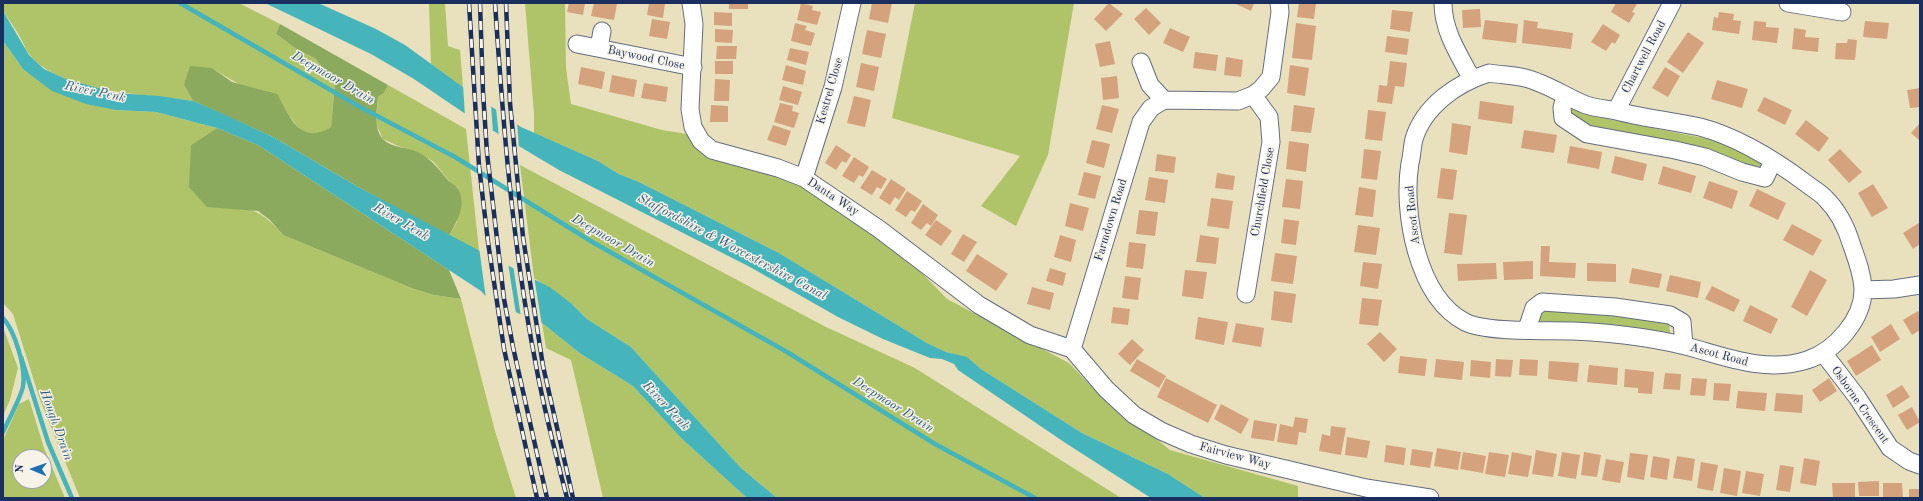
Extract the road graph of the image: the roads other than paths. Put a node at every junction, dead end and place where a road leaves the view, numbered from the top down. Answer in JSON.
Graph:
{"nodes":[{"id":1,"x":691,"y":3,"type":"edge"},
{"id":2,"x":852,"y":3,"type":"edge"},
{"id":3,"x":1278,"y":3,"type":"edge"},
{"id":4,"x":1443,"y":3,"type":"edge"},
{"id":5,"x":1672,"y":3,"type":"edge"},
{"id":6,"x":1788,"y":3,"type":"edge"},
{"id":7,"x":1842,"y":12,"type":"dead end"},
{"id":8,"x":578,"y":44,"type":"dead end"},
{"id":9,"x":1142,"y":62,"type":"dead end"},
{"id":10,"x":693,"y":67,"type":"junction"},
{"id":11,"x":1472,"y":79,"type":"junction"},
{"id":12,"x":1564,"y":94,"type":"junction"},
{"id":13,"x":1253,"y":95,"type":"junction"},
{"id":14,"x":1164,"y":100,"type":"junction"},
{"id":15,"x":1616,"y":111,"type":"junction"},
{"id":16,"x":1774,"y":161,"type":"junction"},
{"id":17,"x":804,"y":178,"type":"junction"},
{"id":18,"x":1920,"y":285,"type":"edge"},
{"id":19,"x":1863,"y":290,"type":"junction"},
{"id":20,"x":1246,"y":294,"type":"dead end"},
{"id":21,"x":1527,"y":329,"type":"junction"},
{"id":22,"x":1684,"y":345,"type":"junction"},
{"id":23,"x":1072,"y":349,"type":"junction"},
{"id":24,"x":1824,"y":354,"type":"junction"},
{"id":25,"x":1920,"y":465,"type":"edge"},
{"id":26,"x":1430,"y":498,"type":"edge"}],
"edges":[{"from":1,"to":10,"type":"street","name":"Danta Way"},
{"from":2,"to":17,"type":"street","name":"Kestrel Close"},
{"from":3,"to":13,"type":"street"},
{"from":4,"to":11,"type":"street"},
{"from":5,"to":15,"type":"street","name":"Chartwell Road"},
{"from":6,"to":7,"type":"street"},
{"from":8,"to":10,"type":"street","name":"Baywood Close"},
{"from":9,"to":14,"type":"street"},
{"from":10,"to":17,"type":"street","name":"Danta Way"},
{"from":11,"to":12,"type":"street","name":"Ascot Road"},
{"from":11,"to":21,"type":"street","name":"Ascot Road"},
{"from":12,"to":15,"type":"street","name":"Ascot Road"},
{"from":12,"to":16,"type":"street"},
{"from":13,"to":14,"type":"street"},
{"from":13,"to":20,"type":"street","name":"Churchfield Close"},
{"from":14,"to":23,"type":"street","name":"Farmdown Road"},
{"from":15,"to":16,"type":"street","name":"Ascot Road"},
{"from":16,"to":19,"type":"street","name":"Ascot Road"},
{"from":17,"to":23,"type":"street","name":"Danta Way"},
{"from":18,"to":19,"type":"street"},
{"from":19,"to":24,"type":"street","name":"Ascot Road"},
{"from":21,"to":22,"type":"street","name":"Ascot Road"},
{"from":21,"to":22,"type":"street","name":"Ascot Road"},
{"from":22,"to":24,"type":"street","name":"Ascot Road"},
{"from":23,"to":26,"type":"street","name":"Fairview Way"},
{"from":24,"to":25,"type":"street","name":"Osborne Crescent"}]}
